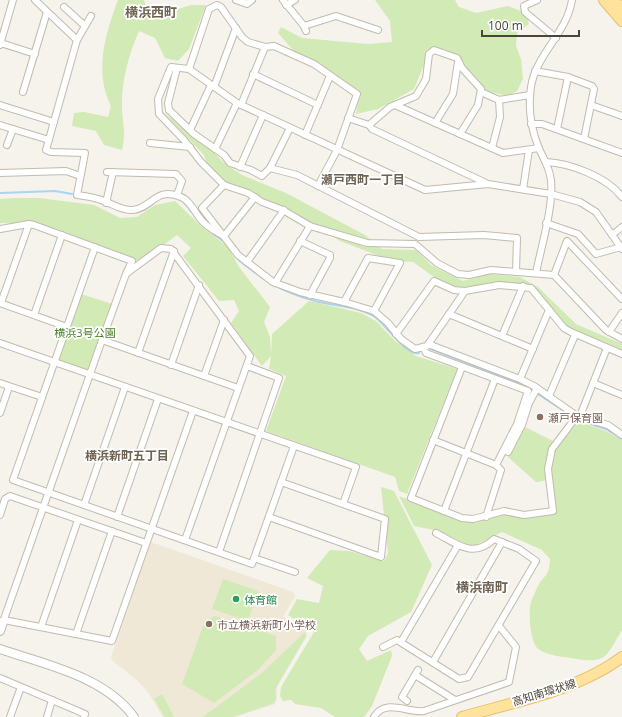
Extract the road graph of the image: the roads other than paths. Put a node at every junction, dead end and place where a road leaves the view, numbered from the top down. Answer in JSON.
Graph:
{"nodes":[{"id":1,"x":13,"y":0,"type":"edge"},
{"id":2,"x":34,"y":0,"type":"edge"},
{"id":3,"x":209,"y":0,"type":"edge"},
{"id":4,"x":236,"y":0,"type":"edge"},
{"id":5,"x":252,"y":0,"type":"edge"},
{"id":6,"x":295,"y":0,"type":"edge"},
{"id":7,"x":537,"y":0,"type":"edge"},
{"id":8,"x":572,"y":0,"type":"edge"},
{"id":9,"x":604,"y":0,"type":"edge"},
{"id":10,"x":614,"y":0,"type":"edge"},
{"id":11,"x":285,"y":2,"type":"edge"},
{"id":12,"x":64,"y":7,"type":"dead end"},
{"id":13,"x":210,"y":8,"type":"junction"},
{"id":14,"x":622,"y":9,"type":"edge"},
{"id":15,"x":47,"y":12,"type":"junction"},
{"id":16,"x":91,"y":16,"type":"dead end"},
{"id":17,"x":622,"y":21,"type":"edge"},
{"id":18,"x":85,"y":26,"type":"junction"},
{"id":19,"x":236,"y":28,"type":"junction"},
{"id":20,"x":378,"y":30,"type":"dead end"},
{"id":21,"x":556,"y":38,"type":"junction"},
{"id":22,"x":77,"y":40,"type":"junction"},
{"id":23,"x":0,"y":44,"type":"edge"},
{"id":24,"x":265,"y":47,"type":"junction"},
{"id":25,"x":35,"y":54,"type":"junction"},
{"id":26,"x":458,"y":62,"type":"junction"},
{"id":27,"x":178,"y":68,"type":"junction"},
{"id":28,"x":189,"y":68,"type":"junction"},
{"id":29,"x":535,"y":71,"type":"junction"},
{"id":30,"x":253,"y":74,"type":"junction"},
{"id":31,"x":330,"y":76,"type":"junction"},
{"id":32,"x":568,"y":77,"type":"junction"},
{"id":33,"x":213,"y":86,"type":"junction"},
{"id":34,"x":23,"y":92,"type":"dead end"},
{"id":35,"x":481,"y":92,"type":"junction"},
{"id":36,"x":530,"y":95,"type":"junction"},
{"id":37,"x":499,"y":100,"type":"junction"},
{"id":38,"x":239,"y":104,"type":"junction"},
{"id":39,"x":0,"y":105,"type":"edge"},
{"id":40,"x":318,"y":105,"type":"junction"},
{"id":41,"x":395,"y":105,"type":"junction"},
{"id":42,"x":591,"y":105,"type":"junction"},
{"id":43,"x":263,"y":115,"type":"junction"},
{"id":44,"x":622,"y":116,"type":"edge"},
{"id":45,"x":348,"y":118,"type":"junction"},
{"id":46,"x":54,"y":122,"type":"junction"},
{"id":47,"x":435,"y":123,"type":"junction"},
{"id":48,"x":369,"y":124,"type":"junction"},
{"id":49,"x":532,"y":124,"type":"junction"},
{"id":50,"x":0,"y":125,"type":"edge"},
{"id":51,"x":290,"y":128,"type":"junction"},
{"id":52,"x":12,"y":129,"type":"junction"},
{"id":53,"x":557,"y":129,"type":"junction"},
{"id":54,"x":190,"y":130,"type":"junction"},
{"id":55,"x":460,"y":134,"type":"junction"},
{"id":56,"x":306,"y":135,"type":"junction"},
{"id":57,"x":584,"y":139,"type":"junction"},
{"id":58,"x":49,"y":140,"type":"junction"},
{"id":59,"x":150,"y":143,"type":"dead end"},
{"id":60,"x":7,"y":145,"type":"dead end"},
{"id":61,"x":190,"y":147,"type":"junction"},
{"id":62,"x":492,"y":148,"type":"junction"},
{"id":63,"x":539,"y":148,"type":"junction"},
{"id":64,"x":215,"y":149,"type":"junction"},
{"id":65,"x":337,"y":150,"type":"junction"},
{"id":66,"x":529,"y":150,"type":"junction"},
{"id":67,"x":622,"y":153,"type":"edge"},
{"id":68,"x":546,"y":162,"type":"junction"},
{"id":69,"x":240,"y":167,"type":"junction"},
{"id":70,"x":270,"y":168,"type":"junction"},
{"id":71,"x":0,"y":173,"type":"edge"},
{"id":72,"x":80,"y":176,"type":"junction"},
{"id":73,"x":488,"y":184,"type":"junction"},
{"id":74,"x":224,"y":185,"type":"junction"},
{"id":75,"x":318,"y":186,"type":"junction"},
{"id":76,"x":523,"y":189,"type":"junction"},
{"id":77,"x":552,"y":194,"type":"junction"},
{"id":78,"x":177,"y":195,"type":"junction"},
{"id":79,"x":255,"y":197,"type":"junction"},
{"id":80,"x":622,"y":197,"type":"edge"},
{"id":81,"x":106,"y":202,"type":"junction"},
{"id":82,"x":284,"y":210,"type":"junction"},
{"id":83,"x":546,"y":223,"type":"junction"},
{"id":84,"x":29,"y":224,"type":"junction"},
{"id":85,"x":310,"y":226,"type":"junction"},
{"id":86,"x":622,"y":227,"type":"edge"},
{"id":87,"x":0,"y":229,"type":"edge"},
{"id":88,"x":62,"y":235,"type":"junction"},
{"id":89,"x":612,"y":235,"type":"junction"},
{"id":90,"x":224,"y":236,"type":"junction"},
{"id":91,"x":418,"y":237,"type":"junction"},
{"id":92,"x":300,"y":241,"type":"junction"},
{"id":93,"x":415,"y":244,"type":"junction"},
{"id":94,"x":95,"y":247,"type":"junction"},
{"id":95,"x":621,"y":248,"type":"edge"},
{"id":96,"x":174,"y":251,"type":"junction"},
{"id":97,"x":247,"y":262,"type":"junction"},
{"id":98,"x":516,"y":272,"type":"junction"},
{"id":99,"x":126,"y":274,"type":"junction"},
{"id":100,"x":536,"y":274,"type":"junction"},
{"id":101,"x":554,"y":275,"type":"junction"},
{"id":102,"x":275,"y":283,"type":"junction"},
{"id":103,"x":198,"y":285,"type":"junction"},
{"id":104,"x":523,"y":286,"type":"junction"},
{"id":105,"x":466,"y":291,"type":"junction"},
{"id":106,"x":310,"y":295,"type":"junction"},
{"id":107,"x":622,"y":300,"type":"edge"},
{"id":108,"x":344,"y":302,"type":"junction"},
{"id":109,"x":0,"y":303,"type":"edge"},
{"id":110,"x":549,"y":310,"type":"junction"},
{"id":111,"x":374,"y":312,"type":"junction"},
{"id":112,"x":622,"y":313,"type":"edge"},
{"id":113,"x":449,"y":314,"type":"junction"},
{"id":114,"x":34,"y":315,"type":"junction"},
{"id":115,"x":224,"y":320,"type":"junction"},
{"id":116,"x":67,"y":327,"type":"junction"},
{"id":117,"x":609,"y":332,"type":"junction"},
{"id":118,"x":396,"y":334,"type":"junction"},
{"id":119,"x":575,"y":335,"type":"junction"},
{"id":120,"x":502,"y":336,"type":"junction"},
{"id":121,"x":622,"y":339,"type":"edge"},
{"id":122,"x":102,"y":340,"type":"junction"},
{"id":123,"x":0,"y":343,"type":"edge"},
{"id":124,"x":426,"y":346,"type":"junction"},
{"id":125,"x":533,"y":348,"type":"junction"},
{"id":126,"x":607,"y":348,"type":"junction"},
{"id":127,"x":138,"y":353,"type":"junction"},
{"id":128,"x":622,"y":354,"type":"edge"},
{"id":129,"x":54,"y":362,"type":"junction"},
{"id":130,"x":171,"y":365,"type":"junction"},
{"id":131,"x":247,"y":366,"type":"junction"},
{"id":132,"x":462,"y":366,"type":"junction"},
{"id":133,"x":90,"y":375,"type":"junction"},
{"id":134,"x":204,"y":376,"type":"junction"},
{"id":135,"x":495,"y":379,"type":"junction"},
{"id":136,"x":520,"y":379,"type":"junction"},
{"id":137,"x":0,"y":383,"type":"edge"},
{"id":138,"x":593,"y":383,"type":"junction"},
{"id":139,"x":9,"y":386,"type":"junction"},
{"id":140,"x":125,"y":387,"type":"junction"},
{"id":141,"x":238,"y":388,"type":"junction"},
{"id":142,"x":537,"y":388,"type":"junction"},
{"id":143,"x":622,"y":395,"type":"edge"},
{"id":144,"x":549,"y":396,"type":"junction"},
{"id":145,"x":42,"y":397,"type":"junction"},
{"id":146,"x":158,"y":399,"type":"junction"},
{"id":147,"x":193,"y":411,"type":"junction"},
{"id":148,"x":0,"y":412,"type":"edge"},
{"id":149,"x":578,"y":416,"type":"junction"},
{"id":150,"x":227,"y":422,"type":"junction"},
{"id":151,"x":260,"y":434,"type":"junction"},
{"id":152,"x":622,"y":435,"type":"edge"},
{"id":153,"x":433,"y":440,"type":"junction"},
{"id":154,"x":294,"y":446,"type":"junction"},
{"id":155,"x":508,"y":452,"type":"dead end"},
{"id":156,"x":466,"y":453,"type":"junction"},
{"id":157,"x":496,"y":465,"type":"junction"},
{"id":158,"x":281,"y":482,"type":"junction"},
{"id":159,"x":48,"y":492,"type":"junction"},
{"id":160,"x":3,"y":499,"type":"edge"},
{"id":161,"x":343,"y":504,"type":"junction"},
{"id":162,"x":84,"y":505,"type":"junction"},
{"id":163,"x":43,"y":507,"type":"junction"},
{"id":164,"x":444,"y":511,"type":"junction"},
{"id":165,"x":0,"y":515,"type":"edge"},
{"id":166,"x":117,"y":516,"type":"junction"},
{"id":167,"x":486,"y":516,"type":"junction"},
{"id":168,"x":269,"y":517,"type":"junction"},
{"id":169,"x":78,"y":520,"type":"junction"},
{"id":170,"x":151,"y":529,"type":"junction"},
{"id":171,"x":112,"y":531,"type":"junction"},
{"id":172,"x":436,"y":533,"type":"dead end"},
{"id":173,"x":186,"y":540,"type":"junction"},
{"id":174,"x":502,"y":542,"type":"junction"},
{"id":175,"x":146,"y":544,"type":"junction"},
{"id":176,"x":458,"y":545,"type":"junction"},
{"id":177,"x":219,"y":552,"type":"junction"},
{"id":178,"x":254,"y":558,"type":"junction"},
{"id":179,"x":295,"y":572,"type":"dead end"},
{"id":180,"x":2,"y":621,"type":"edge"},
{"id":181,"x":499,"y":626,"type":"junction"},
{"id":182,"x":41,"y":627,"type":"junction"},
{"id":183,"x":0,"y":631,"type":"edge"},
{"id":184,"x":76,"y":634,"type":"junction"},
{"id":185,"x":401,"y":642,"type":"junction"},
{"id":186,"x":383,"y":647,"type":"dead end"},
{"id":187,"x":0,"y":649,"type":"edge"},
{"id":188,"x":622,"y":657,"type":"edge"},
{"id":189,"x":433,"y":662,"type":"junction"},
{"id":190,"x":0,"y":678,"type":"edge"},
{"id":191,"x":21,"y":687,"type":"junction"},
{"id":192,"x":52,"y":700,"type":"junction"},
{"id":193,"x":455,"y":700,"type":"junction"},
{"id":194,"x":407,"y":701,"type":"dead end"},
{"id":195,"x":86,"y":716,"type":"edge"},
{"id":196,"x":10,"y":717,"type":"edge"},
{"id":197,"x":47,"y":717,"type":"edge"},
{"id":198,"x":134,"y":717,"type":"edge"},
{"id":199,"x":374,"y":717,"type":"edge"},
{"id":200,"x":462,"y":717,"type":"edge"}],
"edges":[{"from":1,"to":23,"type":"street"},
{"from":2,"to":15,"type":"street"},
{"from":3,"to":13,"type":"street"},
{"from":4,"to":5,"type":"street"},
{"from":6,"to":11,"type":"street"},
{"from":7,"to":21,"type":"street"},
{"from":8,"to":21,"type":"street"},
{"from":9,"to":17,"type":"main road"},
{"from":10,"to":14,"type":"main road"},
{"from":11,"to":20,"type":"street"},
{"from":12,"to":18,"type":"street"},
{"from":13,"to":19,"type":"street"},
{"from":13,"to":28,"type":"street"},
{"from":15,"to":22,"type":"street"},
{"from":15,"to":25,"type":"street"},
{"from":16,"to":18,"type":"street"},
{"from":18,"to":22,"type":"street"},
{"from":19,"to":24,"type":"street"},
{"from":19,"to":33,"type":"street"},
{"from":21,"to":29,"type":"street"},
{"from":22,"to":46,"type":"street"},
{"from":23,"to":25,"type":"street"},
{"from":24,"to":30,"type":"street"},
{"from":24,"to":31,"type":"street"},
{"from":25,"to":34,"type":"street"},
{"from":26,"to":35,"type":"street"},
{"from":26,"to":41,"type":"street"},
{"from":26,"to":47,"type":"street"},
{"from":27,"to":28,"type":"street"},
{"from":27,"to":54,"type":"street"},
{"from":27,"to":61,"type":"street"},
{"from":28,"to":33,"type":"street"},
{"from":29,"to":32,"type":"street"},
{"from":29,"to":36,"type":"street"},
{"from":30,"to":38,"type":"street"},
{"from":30,"to":40,"type":"street"},
{"from":31,"to":40,"type":"street"},
{"from":31,"to":45,"type":"street"},
{"from":32,"to":42,"type":"street"},
{"from":32,"to":53,"type":"street"},
{"from":33,"to":38,"type":"street"},
{"from":33,"to":54,"type":"street"},
{"from":35,"to":37,"type":"street"},
{"from":35,"to":55,"type":"street"},
{"from":36,"to":37,"type":"street"},
{"from":36,"to":49,"type":"street"},
{"from":37,"to":62,"type":"street"},
{"from":38,"to":43,"type":"street"},
{"from":38,"to":64,"type":"street"},
{"from":39,"to":46,"type":"street"},
{"from":40,"to":56,"type":"street"},
{"from":41,"to":47,"type":"street"},
{"from":41,"to":48,"type":"street"},
{"from":42,"to":44,"type":"street"},
{"from":42,"to":57,"type":"street"},
{"from":43,"to":51,"type":"street"},
{"from":43,"to":69,"type":"street"},
{"from":45,"to":48,"type":"street"},
{"from":45,"to":65,"type":"street"},
{"from":46,"to":58,"type":"street"},
{"from":47,"to":55,"type":"street"},
{"from":48,"to":73,"type":"street"},
{"from":49,"to":53,"type":"street"},
{"from":49,"to":63,"type":"street"},
{"from":50,"to":52,"type":"street"},
{"from":51,"to":56,"type":"street"},
{"from":51,"to":70,"type":"street"},
{"from":52,"to":58,"type":"street"},
{"from":52,"to":60,"type":"street"},
{"from":53,"to":57,"type":"street"},
{"from":54,"to":64,"type":"street"},
{"from":55,"to":62,"type":"street"},
{"from":56,"to":65,"type":"street"},
{"from":57,"to":67,"type":"street"},
{"from":58,"to":72,"type":"street"},
{"from":59,"to":61,"type":"street"},
{"from":61,"to":74,"type":"street"},
{"from":62,"to":66,"type":"street"},
{"from":63,"to":66,"type":"street"},
{"from":63,"to":68,"type":"street"},
{"from":64,"to":69,"type":"street"},
{"from":65,"to":73,"type":"street"},
{"from":65,"to":75,"type":"street"},
{"from":66,"to":76,"type":"street"},
{"from":68,"to":77,"type":"street"},
{"from":68,"to":80,"type":"street"},
{"from":69,"to":70,"type":"street"},
{"from":70,"to":75,"type":"street"},
{"from":71,"to":72,"type":"street"},
{"from":72,"to":81,"type":"street"},
{"from":73,"to":76,"type":"street"},
{"from":74,"to":79,"type":"street"},
{"from":74,"to":90,"type":"street"},
{"from":75,"to":91,"type":"street"},
{"from":76,"to":77,"type":"street"},
{"from":77,"to":83,"type":"street"},
{"from":77,"to":89,"type":"street"},
{"from":78,"to":81,"type":"street"},
{"from":78,"to":81,"type":"street"},
{"from":78,"to":90,"type":"street"},
{"from":79,"to":82,"type":"street"},
{"from":79,"to":90,"type":"street"},
{"from":82,"to":85,"type":"street"},
{"from":82,"to":97,"type":"street"},
{"from":83,"to":95,"type":"street"},
{"from":83,"to":100,"type":"street"},
{"from":84,"to":87,"type":"street"},
{"from":84,"to":88,"type":"street"},
{"from":84,"to":109,"type":"street"},
{"from":85,"to":92,"type":"street"},
{"from":85,"to":93,"type":"street"},
{"from":86,"to":89,"type":"street"},
{"from":88,"to":94,"type":"street"},
{"from":88,"to":114,"type":"street"},
{"from":89,"to":95,"type":"street"},
{"from":90,"to":97,"type":"street"},
{"from":91,"to":93,"type":"street"},
{"from":91,"to":98,"type":"street"},
{"from":92,"to":102,"type":"street"},
{"from":92,"to":106,"type":"street"},
{"from":93,"to":98,"type":"street"},
{"from":94,"to":99,"type":"street"},
{"from":94,"to":116,"type":"street"},
{"from":96,"to":99,"type":"street"},
{"from":96,"to":103,"type":"street"},
{"from":96,"to":127,"type":"street"},
{"from":97,"to":102,"type":"street"},
{"from":98,"to":100,"type":"street"},
{"from":99,"to":122,"type":"street"},
{"from":100,"to":101,"type":"street"},
{"from":101,"to":107,"type":"street"},
{"from":101,"to":117,"type":"street"},
{"from":102,"to":106,"type":"street"},
{"from":103,"to":115,"type":"street"},
{"from":103,"to":130,"type":"street"},
{"from":104,"to":105,"type":"street"},
{"from":104,"to":110,"type":"street"},
{"from":104,"to":120,"type":"street"},
{"from":105,"to":113,"type":"street"},
{"from":105,"to":118,"type":"street"},
{"from":106,"to":108,"type":"street"},
{"from":108,"to":111,"type":"street"},
{"from":108,"to":111,"type":"street"},
{"from":109,"to":114,"type":"street"},
{"from":110,"to":119,"type":"street"},
{"from":110,"to":125,"type":"street"},
{"from":111,"to":118,"type":"street"},
{"from":112,"to":117,"type":"street"},
{"from":113,"to":120,"type":"street"},
{"from":113,"to":124,"type":"street"},
{"from":114,"to":116,"type":"street"},
{"from":115,"to":131,"type":"street"},
{"from":115,"to":134,"type":"street"},
{"from":116,"to":129,"type":"street"},
{"from":117,"to":121,"type":"street"},
{"from":118,"to":124,"type":"street"},
{"from":119,"to":126,"type":"street"},
{"from":119,"to":144,"type":"street"},
{"from":120,"to":125,"type":"street"},
{"from":122,"to":127,"type":"street"},
{"from":122,"to":133,"type":"street"},
{"from":123,"to":129,"type":"street"},
{"from":124,"to":132,"type":"street"},
{"from":124,"to":136,"type":"street"},
{"from":125,"to":136,"type":"street"},
{"from":126,"to":128,"type":"street"},
{"from":126,"to":138,"type":"street"},
{"from":127,"to":130,"type":"street"},
{"from":129,"to":133,"type":"street"},
{"from":129,"to":145,"type":"street"},
{"from":130,"to":134,"type":"street"},
{"from":131,"to":141,"type":"street"},
{"from":131,"to":151,"type":"street"},
{"from":132,"to":135,"type":"street"},
{"from":132,"to":153,"type":"street"},
{"from":133,"to":140,"type":"street"},
{"from":133,"to":159,"type":"street"},
{"from":134,"to":141,"type":"street"},
{"from":135,"to":156,"type":"street"},
{"from":135,"to":157,"type":"street"},
{"from":136,"to":142,"type":"street"},
{"from":137,"to":139,"type":"street"},
{"from":138,"to":143,"type":"street"},
{"from":138,"to":149,"type":"street"},
{"from":139,"to":145,"type":"street"},
{"from":139,"to":148,"type":"street"},
{"from":140,"to":146,"type":"street"},
{"from":140,"to":162,"type":"street"},
{"from":141,"to":150,"type":"street"},
{"from":142,"to":144,"type":"street"},
{"from":142,"to":155,"type":"street"},
{"from":144,"to":149,"type":"street"},
{"from":145,"to":159,"type":"street"},
{"from":146,"to":147,"type":"street"},
{"from":146,"to":166,"type":"street"},
{"from":147,"to":150,"type":"street"},
{"from":147,"to":170,"type":"street"},
{"from":149,"to":152,"type":"street"},
{"from":149,"to":167,"type":"street"},
{"from":150,"to":151,"type":"street"},
{"from":150,"to":173,"type":"street"},
{"from":151,"to":154,"type":"street"},
{"from":151,"to":177,"type":"street"},
{"from":153,"to":156,"type":"street"},
{"from":153,"to":164,"type":"street"},
{"from":154,"to":158,"type":"street"},
{"from":154,"to":161,"type":"street"},
{"from":156,"to":157,"type":"street"},
{"from":156,"to":164,"type":"street"},
{"from":157,"to":167,"type":"street"},
{"from":158,"to":161,"type":"street"},
{"from":158,"to":168,"type":"street"},
{"from":159,"to":162,"type":"street"},
{"from":159,"to":163,"type":"street"},
{"from":160,"to":163,"type":"street"},
{"from":160,"to":165,"type":"street"},
{"from":161,"to":168,"type":"street"},
{"from":162,"to":166,"type":"street"},
{"from":163,"to":169,"type":"street"},
{"from":163,"to":180,"type":"street"},
{"from":164,"to":167,"type":"street"},
{"from":166,"to":170,"type":"street"},
{"from":168,"to":178,"type":"street"},
{"from":169,"to":171,"type":"street"},
{"from":169,"to":182,"type":"street"},
{"from":170,"to":173,"type":"street"},
{"from":170,"to":175,"type":"street"},
{"from":171,"to":175,"type":"street"},
{"from":171,"to":184,"type":"street"},
{"from":172,"to":176,"type":"street"},
{"from":173,"to":177,"type":"street"},
{"from":174,"to":176,"type":"street"},
{"from":174,"to":181,"type":"street"},
{"from":174,"to":189,"type":"street"},
{"from":175,"to":184,"type":"street"},
{"from":176,"to":185,"type":"street"},
{"from":177,"to":178,"type":"street"},
{"from":178,"to":179,"type":"street"},
{"from":180,"to":182,"type":"street"},
{"from":180,"to":183,"type":"street"},
{"from":181,"to":189,"type":"street"},
{"from":181,"to":193,"type":"street"},
{"from":182,"to":184,"type":"street"},
{"from":185,"to":186,"type":"street"},
{"from":185,"to":189,"type":"street"},
{"from":187,"to":198,"type":"street"},
{"from":188,"to":200,"type":"main road","name":"高知南環状線"},
{"from":190,"to":191,"type":"street"},
{"from":191,"to":192,"type":"street"},
{"from":191,"to":196,"type":"street"},
{"from":192,"to":195,"type":"street"},
{"from":192,"to":197,"type":"street"},
{"from":193,"to":194,"type":"street"},
{"from":193,"to":199,"type":"street"}]}
